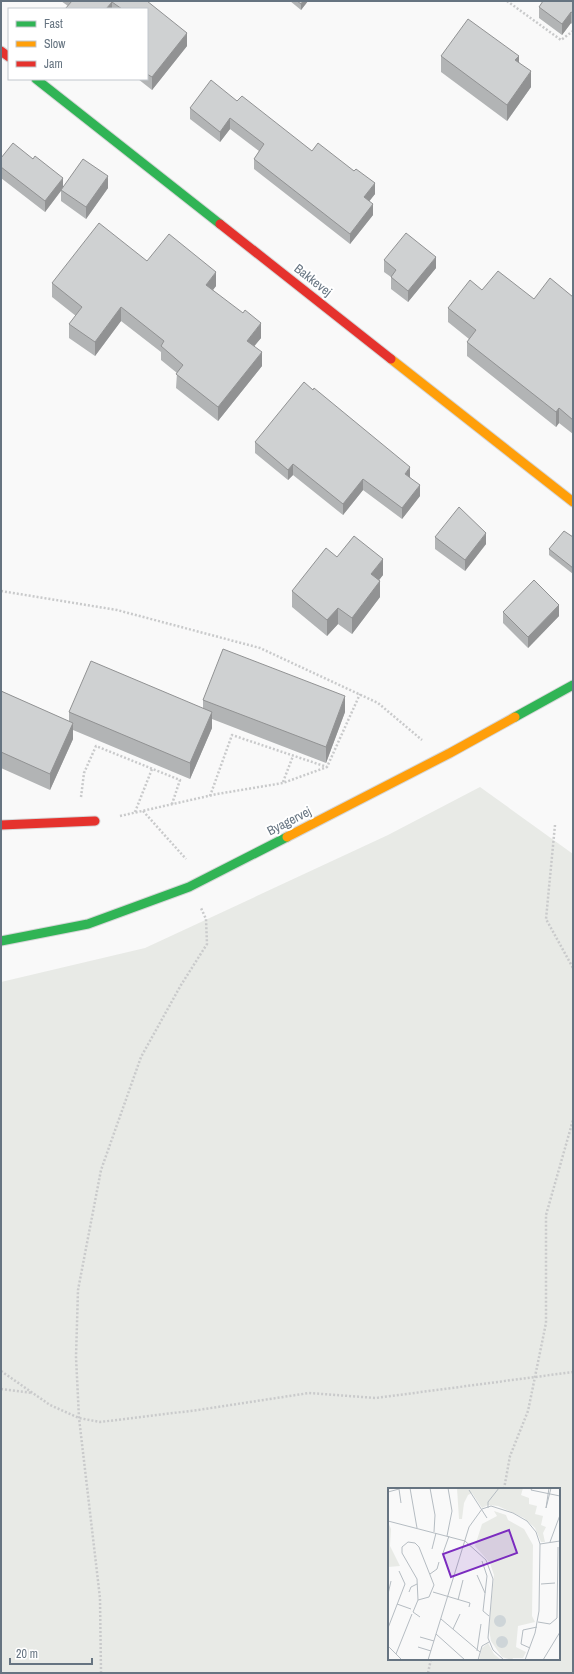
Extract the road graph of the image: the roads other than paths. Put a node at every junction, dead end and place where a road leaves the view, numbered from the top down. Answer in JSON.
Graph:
{"nodes":[{"id":1,"x":37,"y":80,"type":"edge"},
{"id":2,"x":573,"y":502,"type":"edge"},
{"id":3,"x":573,"y":685,"type":"edge"},
{"id":4,"x":95,"y":821,"type":"road end"},
{"id":5,"x":1,"y":825,"type":"edge"},
{"id":6,"x":1,"y":941,"type":"edge"}],
"edges":[{"from":1,"to":2,"type":"street","name":"Bakkevej"},
{"from":3,"to":6,"type":"street","name":"Byagervej"},
{"from":4,"to":5,"type":"street"}]}
